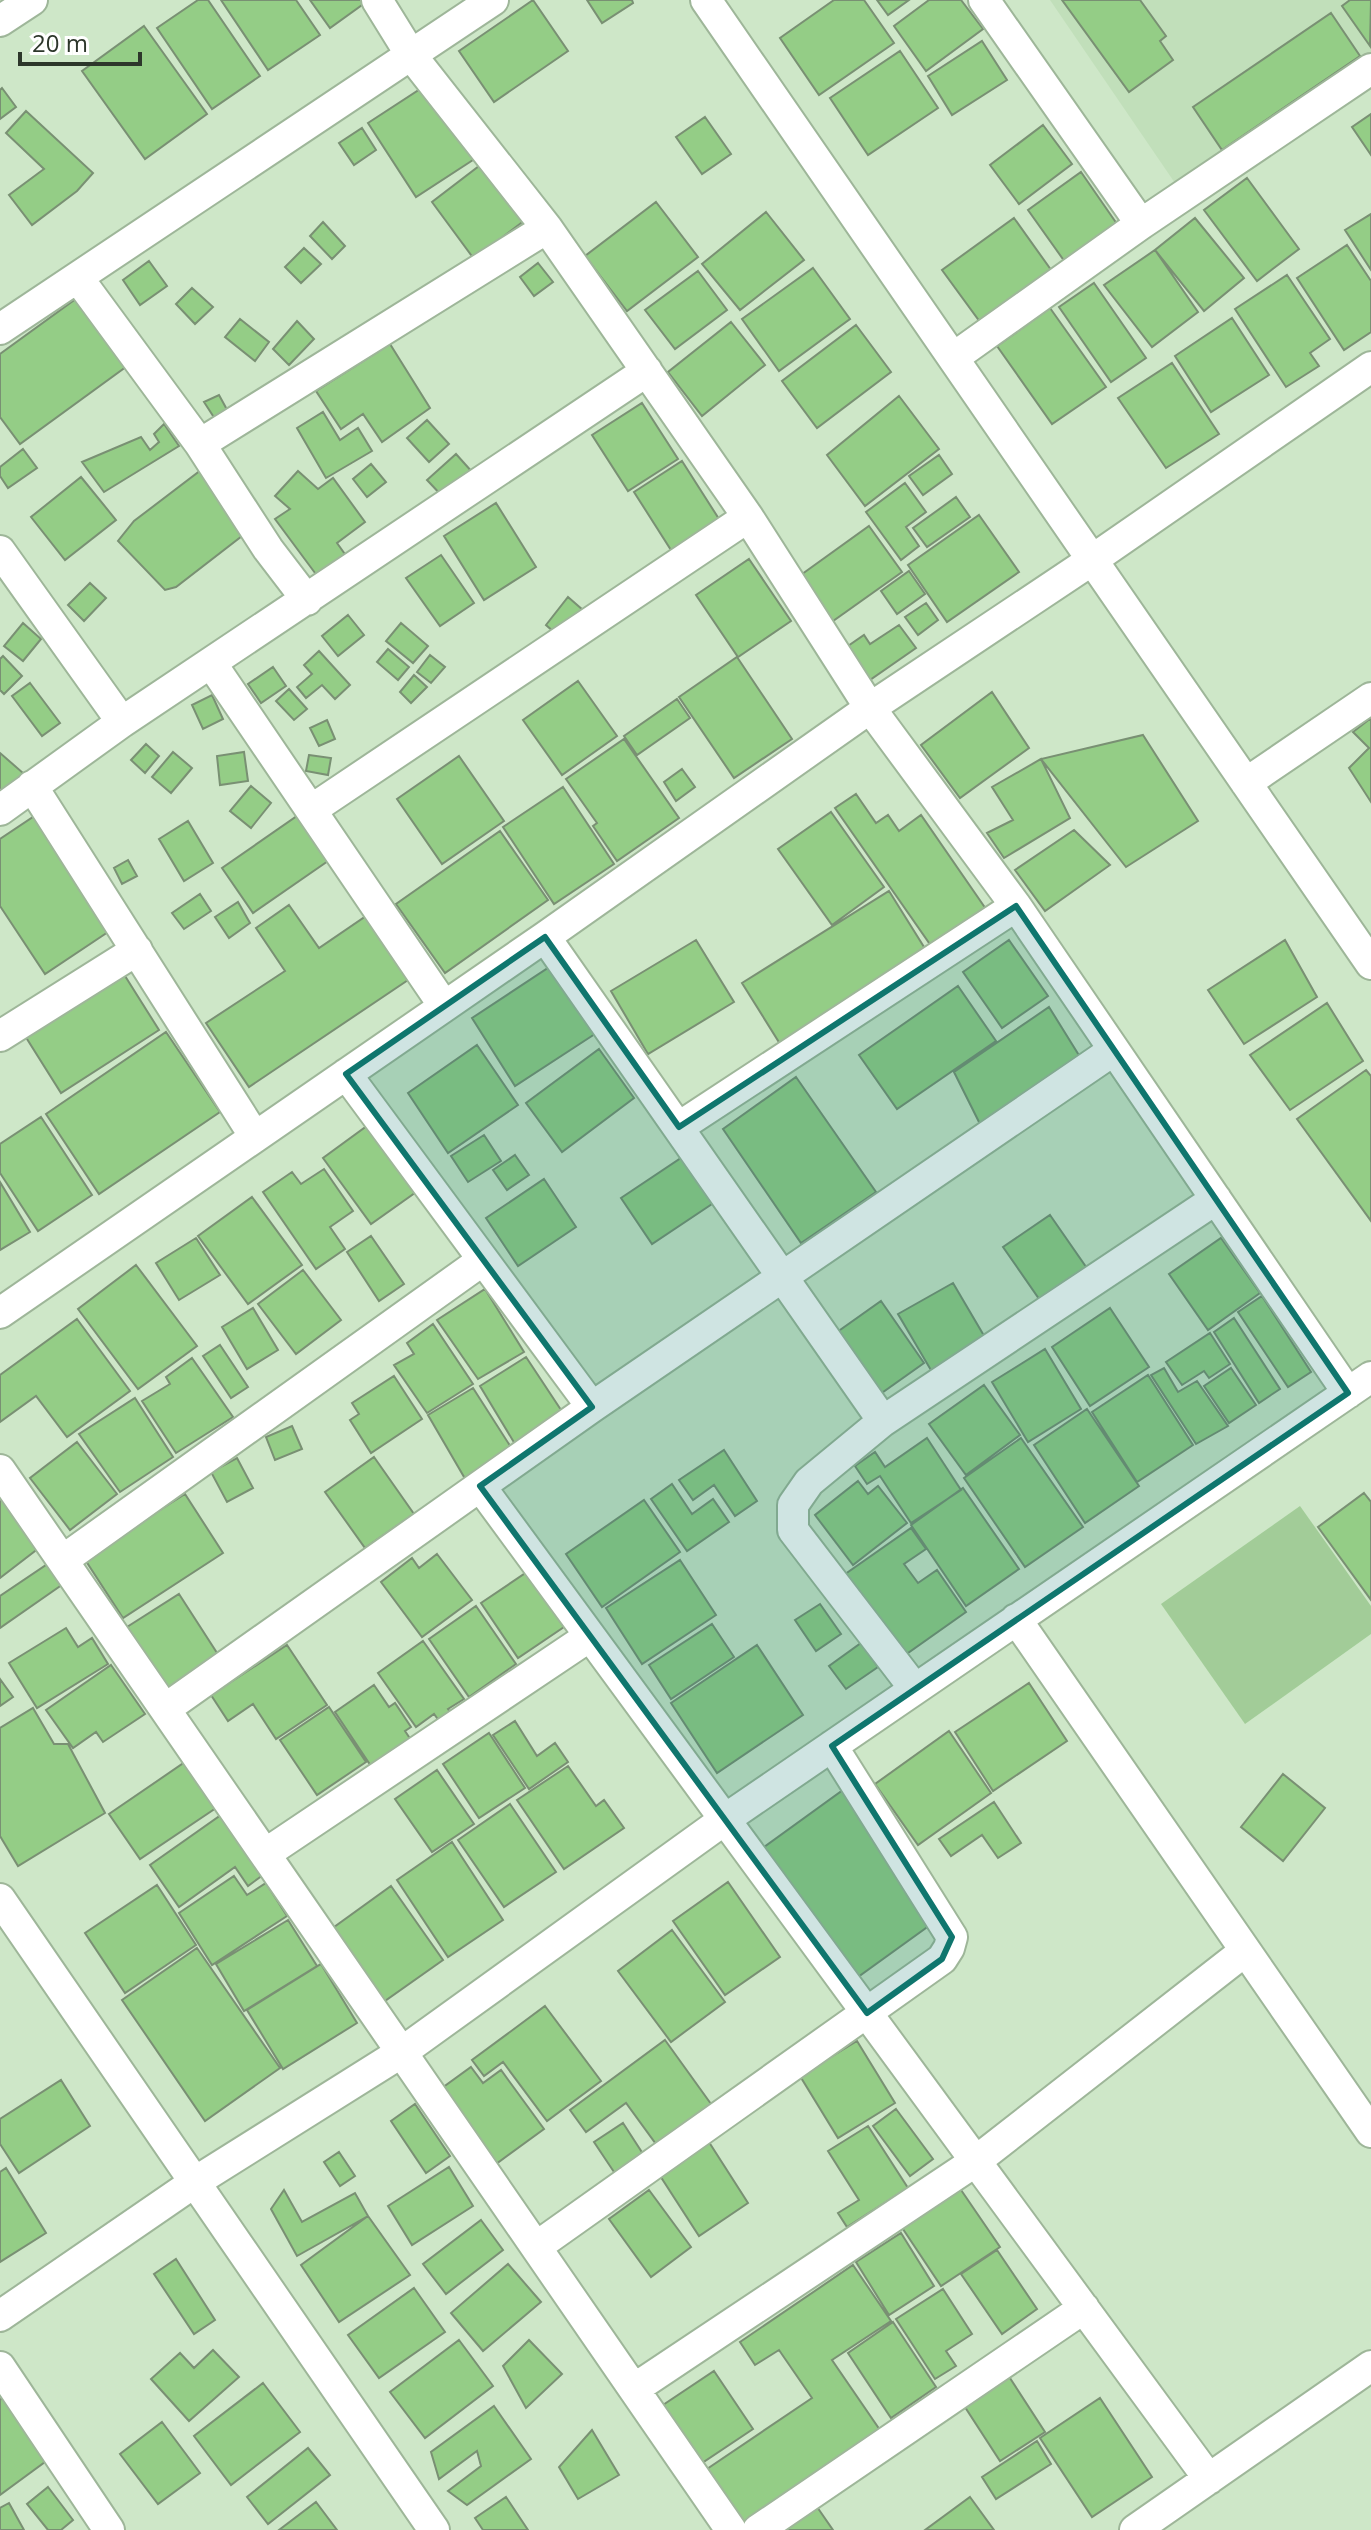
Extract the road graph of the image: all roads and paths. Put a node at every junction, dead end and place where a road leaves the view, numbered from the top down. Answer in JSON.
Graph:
{"nodes":[{"id":1,"x":32,"y":0,"type":"edge"},
{"id":2,"x":377,"y":0,"type":"edge"},
{"id":3,"x":493,"y":0,"type":"edge"},
{"id":4,"x":706,"y":0,"type":"edge"},
{"id":5,"x":984,"y":0,"type":"edge"},
{"id":6,"x":0,"y":21,"type":"edge"},
{"id":7,"x":411,"y":55,"type":"junction"},
{"id":8,"x":1371,"y":69,"type":"edge"},
{"id":9,"x":1141,"y":224,"type":"junction"},
{"id":10,"x":547,"y":228,"type":"junction"},
{"id":11,"x":78,"y":278,"type":"junction"},
{"id":12,"x":0,"y":329,"type":"edge"},
{"id":13,"x":953,"y":358,"type":"junction"},
{"id":14,"x":1371,"y":367,"type":"edge"},
{"id":15,"x":647,"y":371,"type":"junction"},
{"id":16,"x":200,"y":444,"type":"junction"},
{"id":17,"x":748,"y":517,"type":"junction"},
{"id":18,"x":1092,"y":560,"type":"junction"},
{"id":19,"x":6,"y":570,"type":"edge"},
{"id":20,"x":307,"y":600,"type":"junction"},
{"id":21,"x":211,"y":663,"type":"junction"},
{"id":22,"x":1371,"y":698,"type":"edge"},
{"id":23,"x":870,"y":708,"type":"junction"},
{"id":24,"x":122,"y":722,"type":"junction"},
{"id":25,"x":1246,"y":783,"type":"junction"},
{"id":26,"x":32,"y":786,"type":"junction"},
{"id":27,"x":0,"y":810,"type":"edge"},
{"id":28,"x":311,"y":810,"type":"junction"},
{"id":29,"x":1016,"y":906,"type":"junction"},
{"id":30,"x":545,"y":937,"type":"junction"},
{"id":31,"x":137,"y":950,"type":"junction"},
{"id":32,"x":1371,"y":964,"type":"edge"},
{"id":33,"x":444,"y":1006,"type":"junction"},
{"id":34,"x":0,"y":1036,"type":"edge"},
{"id":35,"x":1114,"y":1050,"type":"junction"},
{"id":36,"x":346,"y":1074,"type":"junction"},
{"id":37,"x":679,"y":1127,"type":"junction"},
{"id":38,"x":255,"y":1137,"type":"junction"},
{"id":39,"x":1216,"y":1199,"type":"junction"},
{"id":40,"x":483,"y":1260,"type":"junction"},
{"id":41,"x":783,"y":1277,"type":"junction"},
{"id":42,"x":0,"y":1313,"type":"edge"},
{"id":43,"x":1359,"y":1385,"type":"edge"},
{"id":44,"x":592,"y":1407,"type":"junction"},
{"id":45,"x":883,"y":1421,"type":"junction"},
{"id":46,"x":0,"y":1470,"type":"edge"},
{"id":47,"x":480,"y":1486,"type":"junction"},
{"id":48,"x":63,"y":1560,"type":"junction"},
{"id":49,"x":1016,"y":1619,"type":"junction"},
{"id":50,"x":590,"y":1636,"type":"junction"},
{"id":51,"x":915,"y":1689,"type":"junction"},
{"id":52,"x":165,"y":1709,"type":"junction"},
{"id":53,"x":832,"y":1746,"type":"junction"},
{"id":54,"x":724,"y":1820,"type":"junction"},
{"id":55,"x":265,"y":1854,"type":"junction"},
{"id":56,"x":0,"y":1899,"type":"edge"},
{"id":57,"x":1245,"y":1951,"type":"junction"},
{"id":58,"x":867,"y":2013,"type":"junction"},
{"id":59,"x":402,"y":2052,"type":"junction"},
{"id":60,"x":1371,"y":2132,"type":"edge"},
{"id":61,"x":976,"y":2161,"type":"junction"},
{"id":62,"x":195,"y":2182,"type":"junction"},
{"id":63,"x":536,"y":2247,"type":"junction"},
{"id":64,"x":1084,"y":2308,"type":"junction"},
{"id":65,"x":0,"y":2316,"type":"edge"},
{"id":66,"x":0,"y":2367,"type":"edge"},
{"id":67,"x":1369,"y":2371,"type":"edge"},
{"id":68,"x":634,"y":2389,"type":"junction"},
{"id":69,"x":1209,"y":2479,"type":"junction"},
{"id":70,"x":98,"y":2526,"type":"edge"},
{"id":71,"x":434,"y":2530,"type":"edge"},
{"id":72,"x":731,"y":2530,"type":"edge"},
{"id":73,"x":758,"y":2530,"type":"edge"},
{"id":74,"x":1135,"y":2530,"type":"edge"}],
"edges":[{"from":1,"to":6,"type":"street"},
{"from":2,"to":7,"type":"street"},
{"from":3,"to":7,"type":"street"},
{"from":4,"to":13,"type":"street"},
{"from":5,"to":9,"type":"street"},
{"from":7,"to":10,"type":"street"},
{"from":7,"to":11,"type":"street"},
{"from":8,"to":9,"type":"street"},
{"from":9,"to":13,"type":"street"},
{"from":10,"to":15,"type":"street"},
{"from":10,"to":16,"type":"street"},
{"from":11,"to":12,"type":"street"},
{"from":11,"to":16,"type":"street"},
{"from":13,"to":18,"type":"street"},
{"from":14,"to":18,"type":"street"},
{"from":15,"to":17,"type":"street"},
{"from":15,"to":20,"type":"street"},
{"from":16,"to":20,"type":"street"},
{"from":17,"to":23,"type":"street"},
{"from":17,"to":28,"type":"street"},
{"from":18,"to":23,"type":"street"},
{"from":18,"to":25,"type":"street"},
{"from":19,"to":24,"type":"street"},
{"from":20,"to":21,"type":"street"},
{"from":21,"to":24,"type":"street"},
{"from":21,"to":28,"type":"street"},
{"from":22,"to":25,"type":"street"},
{"from":23,"to":29,"type":"street"},
{"from":23,"to":30,"type":"street"},
{"from":24,"to":26,"type":"street"},
{"from":25,"to":32,"type":"street"},
{"from":26,"to":27,"type":"street"},
{"from":26,"to":31,"type":"street"},
{"from":28,"to":33,"type":"street"},
{"from":29,"to":35,"type":"street"},
{"from":29,"to":37,"type":"street"},
{"from":30,"to":33,"type":"street"},
{"from":30,"to":37,"type":"street"},
{"from":31,"to":34,"type":"street"},
{"from":31,"to":38,"type":"street"},
{"from":33,"to":36,"type":"street"},
{"from":35,"to":39,"type":"street"},
{"from":35,"to":41,"type":"street"},
{"from":36,"to":38,"type":"street"},
{"from":36,"to":40,"type":"street"},
{"from":37,"to":41,"type":"street"},
{"from":38,"to":42,"type":"street"},
{"from":39,"to":43,"type":"street"},
{"from":39,"to":45,"type":"street"},
{"from":40,"to":44,"type":"street"},
{"from":40,"to":48,"type":"street"},
{"from":41,"to":44,"type":"street"},
{"from":41,"to":45,"type":"street"},
{"from":43,"to":49,"type":"street"},
{"from":44,"to":47,"type":"street"},
{"from":45,"to":51,"type":"street"},
{"from":46,"to":48,"type":"street"},
{"from":47,"to":50,"type":"street"},
{"from":47,"to":52,"type":"street"},
{"from":48,"to":52,"type":"street"},
{"from":49,"to":51,"type":"street"},
{"from":49,"to":57,"type":"street"},
{"from":50,"to":54,"type":"street"},
{"from":50,"to":55,"type":"street"},
{"from":51,"to":53,"type":"street"},
{"from":52,"to":55,"type":"street"},
{"from":53,"to":54,"type":"street"},
{"from":53,"to":58,"type":"street"},
{"from":54,"to":58,"type":"street"},
{"from":54,"to":59,"type":"street"},
{"from":55,"to":59,"type":"street"},
{"from":56,"to":62,"type":"street"},
{"from":57,"to":60,"type":"street"},
{"from":57,"to":61,"type":"street"},
{"from":58,"to":61,"type":"street"},
{"from":58,"to":63,"type":"street"},
{"from":59,"to":62,"type":"street"},
{"from":59,"to":63,"type":"street"},
{"from":61,"to":64,"type":"street"},
{"from":61,"to":68,"type":"street"},
{"from":62,"to":65,"type":"street"},
{"from":62,"to":71,"type":"street"},
{"from":63,"to":68,"type":"street"},
{"from":64,"to":69,"type":"street"},
{"from":64,"to":73,"type":"street"},
{"from":66,"to":70,"type":"street"},
{"from":67,"to":69,"type":"street"},
{"from":68,"to":72,"type":"street"},
{"from":69,"to":74,"type":"street"}]}
